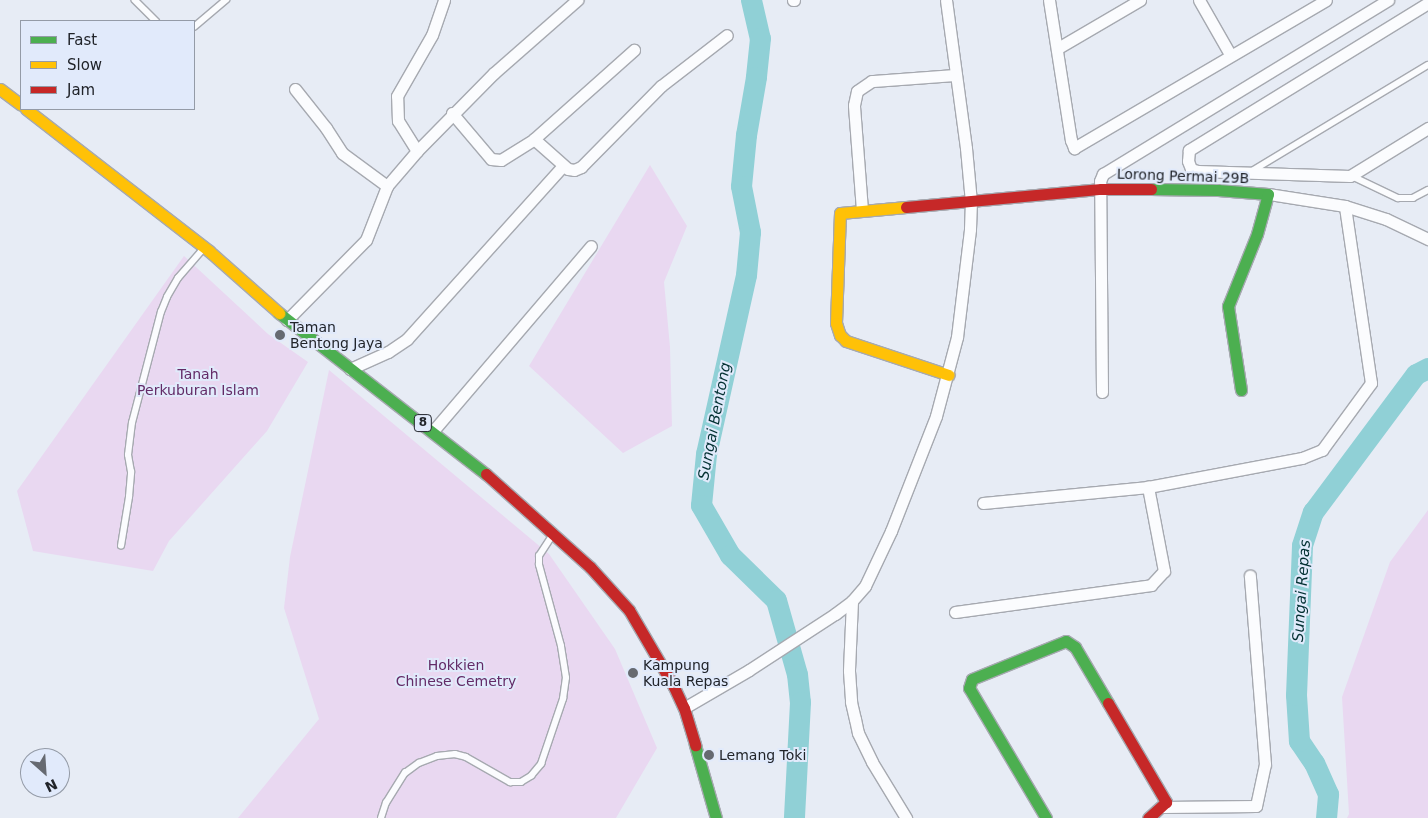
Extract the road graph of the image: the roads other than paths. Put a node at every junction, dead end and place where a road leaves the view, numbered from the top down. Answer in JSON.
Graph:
{"nodes":[{"id":1,"x":135,"y":0,"type":"edge"},
{"id":2,"x":226,"y":0,"type":"edge"},
{"id":3,"x":444,"y":0,"type":"edge"},
{"id":4,"x":577,"y":0,"type":"edge"},
{"id":5,"x":946,"y":0,"type":"edge"},
{"id":6,"x":1049,"y":0,"type":"edge"},
{"id":7,"x":1140,"y":0,"type":"edge"},
{"id":8,"x":1199,"y":0,"type":"edge"},
{"id":9,"x":1388,"y":0,"type":"edge"},
{"id":10,"x":1318,"y":2,"type":"edge"},
{"id":11,"x":1428,"y":3,"type":"edge"},
{"id":12,"x":155,"y":20,"type":"edge"},
{"id":13,"x":195,"y":26,"type":"edge"},
{"id":14,"x":727,"y":34,"type":"dead end"},
{"id":15,"x":1058,"y":48,"type":"junction"},
{"id":16,"x":634,"y":50,"type":"dead end"},
{"id":17,"x":1232,"y":56,"type":"junction"},
{"id":18,"x":1428,"y":65,"type":"edge"},
{"id":19,"x":956,"y":75,"type":"junction"},
{"id":20,"x":0,"y":89,"type":"edge"},
{"id":21,"x":294,"y":89,"type":"dead end"},
{"id":22,"x":20,"y":104,"type":"edge"},
{"id":23,"x":27,"y":110,"type":"edge"},
{"id":24,"x":452,"y":113,"type":"junction"},
{"id":25,"x":1428,"y":128,"type":"edge"},
{"id":26,"x":534,"y":138,"type":"junction"},
{"id":27,"x":417,"y":151,"type":"junction"},
{"id":28,"x":563,"y":166,"type":"junction"},
{"id":29,"x":1248,"y":174,"type":"junction"},
{"id":30,"x":1350,"y":176,"type":"junction"},
{"id":31,"x":387,"y":186,"type":"junction"},
{"id":32,"x":1101,"y":189,"type":"junction"},
{"id":33,"x":1428,"y":190,"type":"edge"},
{"id":34,"x":1268,"y":194,"type":"junction"},
{"id":35,"x":971,"y":202,"type":"junction"},
{"id":36,"x":1345,"y":206,"type":"junction"},
{"id":37,"x":862,"y":210,"type":"junction"},
{"id":38,"x":1428,"y":239,"type":"edge"},
{"id":39,"x":591,"y":246,"type":"dead end"},
{"id":40,"x":204,"y":247,"type":"junction"},
{"id":41,"x":287,"y":320,"type":"junction"},
{"id":42,"x":350,"y":369,"type":"junction"},
{"id":43,"x":948,"y":375,"type":"junction"},
{"id":44,"x":1241,"y":390,"type":"dead end"},
{"id":45,"x":1102,"y":392,"type":"dead end"},
{"id":46,"x":433,"y":431,"type":"junction"},
{"id":47,"x":1148,"y":487,"type":"junction"},
{"id":48,"x":983,"y":503,"type":"dead end"},
{"id":49,"x":554,"y":533,"type":"junction"},
{"id":50,"x":121,"y":546,"type":"dead end"},
{"id":51,"x":1250,"y":576,"type":"dead end"},
{"id":52,"x":852,"y":601,"type":"junction"},
{"id":53,"x":955,"y":612,"type":"dead end"},
{"id":54,"x":684,"y":708,"type":"junction"},
{"id":55,"x":1163,"y":807,"type":"junction"},
{"id":56,"x":381,"y":818,"type":"edge"},
{"id":57,"x":716,"y":818,"type":"edge"},
{"id":58,"x":906,"y":818,"type":"edge"},
{"id":59,"x":1046,"y":818,"type":"edge"},
{"id":60,"x":1148,"y":818,"type":"edge"}],
"edges":[{"from":1,"to":12,"type":"lane"},
{"from":2,"to":13,"type":"lane"},
{"from":3,"to":27,"type":"street"},
{"from":4,"to":24,"type":"street"},
{"from":5,"to":19,"type":"street"},
{"from":6,"to":15,"type":"street"},
{"from":7,"to":15,"type":"street"},
{"from":8,"to":17,"type":"street"},
{"from":9,"to":32,"type":"street"},
{"from":10,"to":17,"type":"street"},
{"from":11,"to":29,"type":"street"},
{"from":14,"to":28,"type":"street"},
{"from":15,"to":17,"type":"street"},
{"from":16,"to":26,"type":"street"},
{"from":18,"to":29,"type":"lane"},
{"from":19,"to":35,"type":"street"},
{"from":19,"to":37,"type":"street"},
{"from":20,"to":22,"type":"street"},
{"from":21,"to":31,"type":"street"},
{"from":23,"to":40,"type":"street","number":"8"},
{"from":24,"to":26,"type":"street"},
{"from":24,"to":27,"type":"street"},
{"from":25,"to":30,"type":"street"},
{"from":26,"to":28,"type":"street"},
{"from":27,"to":31,"type":"street"},
{"from":28,"to":42,"type":"street"},
{"from":29,"to":30,"type":"street"},
{"from":30,"to":33,"type":"lane"},
{"from":31,"to":41,"type":"street"},
{"from":32,"to":34,"type":"street","name":"Lorong Permai 29B"},
{"from":32,"to":35,"type":"street","name":"Lorong Permai 29B"},
{"from":32,"to":45,"type":"street"},
{"from":34,"to":36,"type":"street"},
{"from":34,"to":44,"type":"street"},
{"from":35,"to":37,"type":"street","name":"Lorong Permai 29B"},
{"from":35,"to":43,"type":"street"},
{"from":36,"to":38,"type":"street"},
{"from":36,"to":47,"type":"street"},
{"from":37,"to":43,"type":"street","name":"Lorong Permai 29B"},
{"from":39,"to":46,"type":"street"},
{"from":40,"to":41,"type":"street","number":"8"},
{"from":40,"to":50,"type":"lane"},
{"from":41,"to":42,"type":"street","number":"8"},
{"from":42,"to":46,"type":"street","number":"8"},
{"from":43,"to":52,"type":"street"},
{"from":46,"to":49,"type":"street","number":"8"},
{"from":47,"to":48,"type":"street"},
{"from":47,"to":53,"type":"street"},
{"from":49,"to":54,"type":"street","number":"8"},
{"from":49,"to":56,"type":"lane"},
{"from":51,"to":55,"type":"street"},
{"from":52,"to":54,"type":"street"},
{"from":52,"to":58,"type":"street"},
{"from":54,"to":57,"type":"street","number":"8"},
{"from":55,"to":59,"type":"street"},
{"from":55,"to":60,"type":"street"}]}
